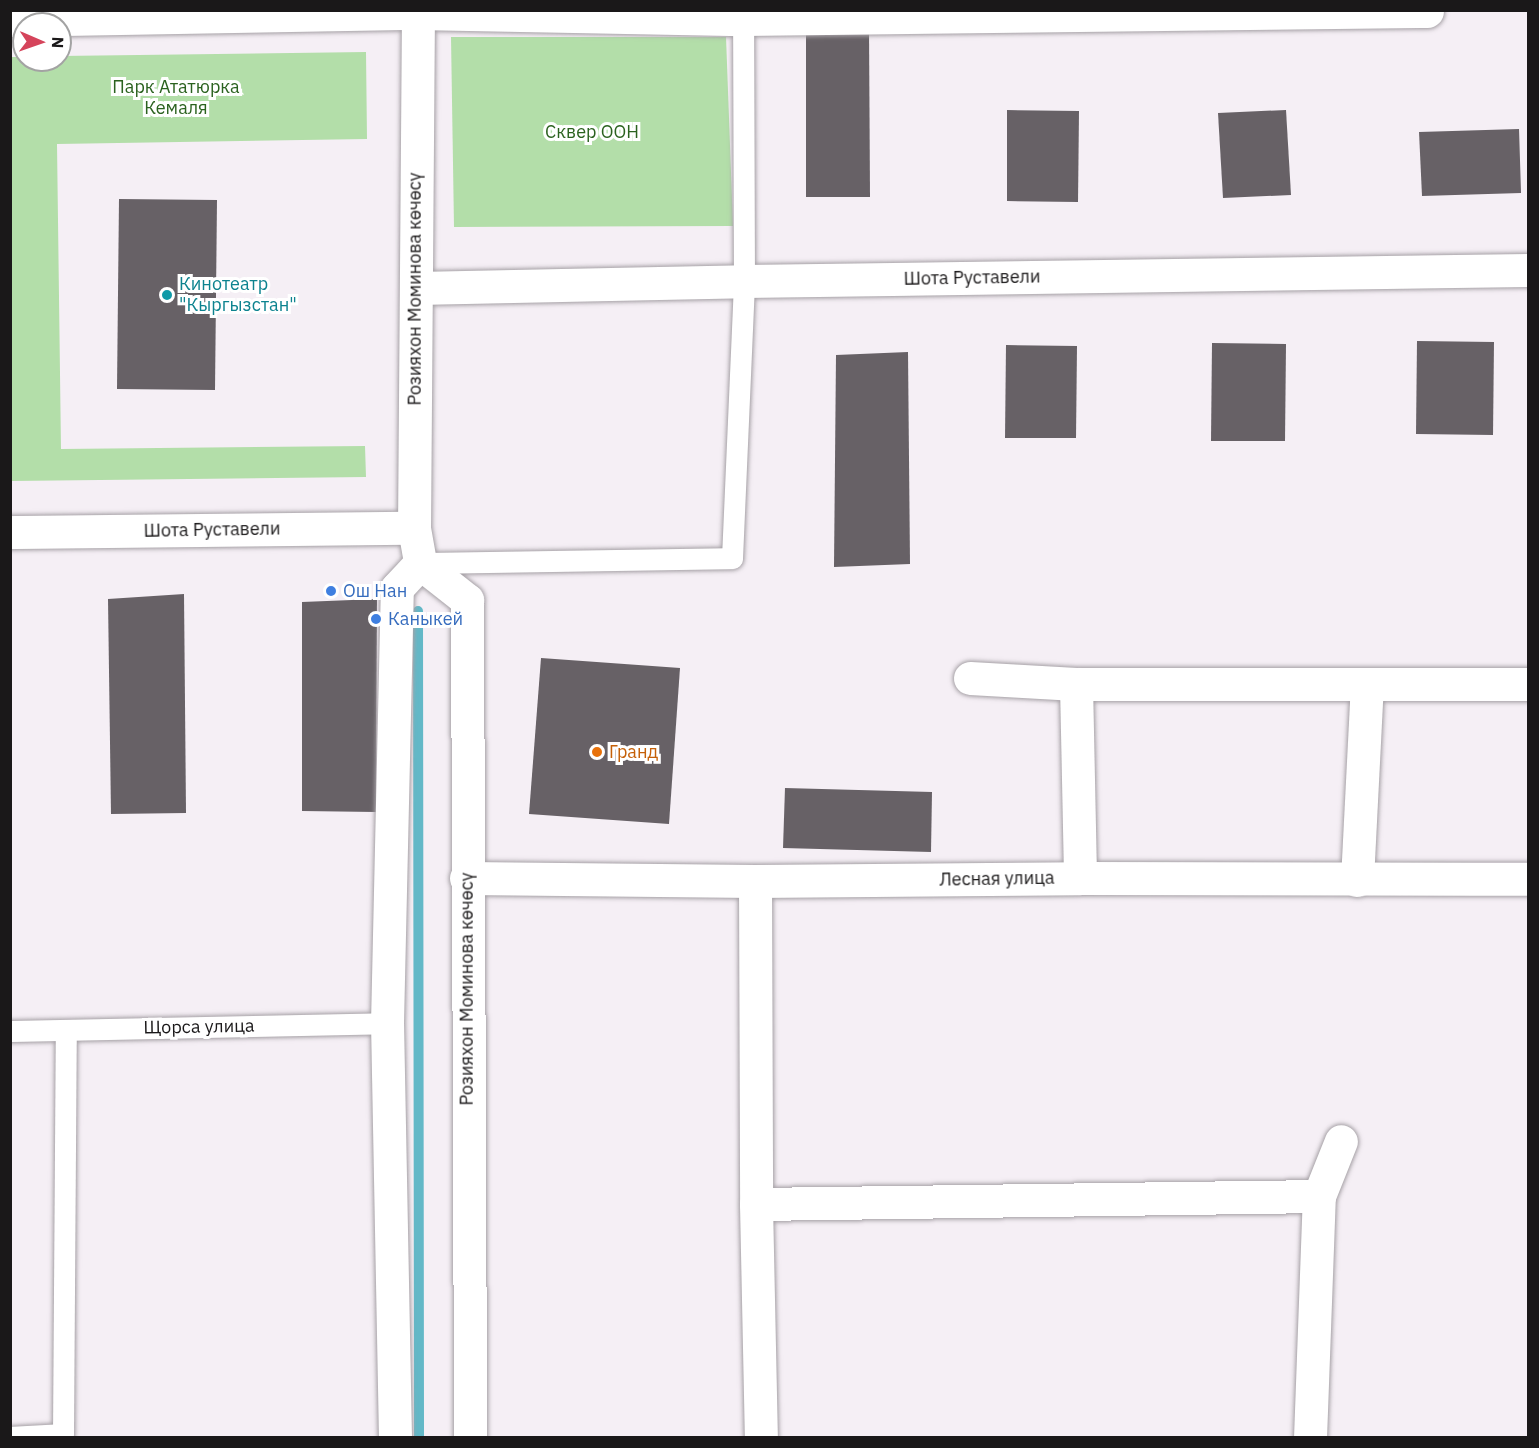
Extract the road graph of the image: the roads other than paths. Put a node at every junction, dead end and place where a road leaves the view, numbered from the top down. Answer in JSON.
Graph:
{"nodes":[{"id":1,"x":1427,"y":11,"type":"edge"},
{"id":2,"x":416,"y":12,"type":"edge"},
{"id":3,"x":743,"y":19,"type":"junction"},
{"id":4,"x":10,"y":20,"type":"edge"},
{"id":5,"x":1528,"y":270,"type":"edge"},
{"id":6,"x":744,"y":281,"type":"junction"},
{"id":7,"x":416,"y":288,"type":"junction"},
{"id":8,"x":414,"y":528,"type":"junction"},
{"id":9,"x":10,"y":532,"type":"edge"},
{"id":10,"x":420,"y":563,"type":"junction"},
{"id":11,"x":970,"y":678,"type":"dead end"},
{"id":12,"x":1076,"y":684,"type":"junction"},
{"id":13,"x":1367,"y":684,"type":"junction"},
{"id":14,"x":1528,"y":684,"type":"edge"},
{"id":15,"x":466,"y":878,"type":"junction"},
{"id":16,"x":1080,"y":878,"type":"junction"},
{"id":17,"x":1528,"y":879,"type":"edge"},
{"id":18,"x":1357,"y":880,"type":"junction"},
{"id":19,"x":755,"y":881,"type":"junction"},
{"id":20,"x":387,"y":1023,"type":"junction"},
{"id":21,"x":10,"y":1030,"type":"edge"},
{"id":22,"x":66,"y":1030,"type":"junction"},
{"id":23,"x":1341,"y":1141,"type":"dead end"},
{"id":24,"x":1319,"y":1196,"type":"junction"},
{"id":25,"x":756,"y":1204,"type":"junction"},
{"id":26,"x":10,"y":1437,"type":"edge"},
{"id":27,"x":395,"y":1437,"type":"edge"},
{"id":28,"x":470,"y":1437,"type":"edge"},
{"id":29,"x":762,"y":1437,"type":"edge"},
{"id":30,"x":1310,"y":1437,"type":"edge"}],
"edges":[{"from":1,"to":3,"type":"street"},
{"from":2,"to":3,"type":"street"},
{"from":2,"to":4,"type":"street"},
{"from":2,"to":7,"type":"street","name":"Розияхон Моминова көчөсү"},
{"from":3,"to":6,"type":"lane"},
{"from":5,"to":6,"type":"street","name":"Шота Руставели"},
{"from":6,"to":7,"type":"street","name":"Шота Руставели"},
{"from":6,"to":10,"type":"lane"},
{"from":7,"to":8,"type":"street","name":"Розияхон Моминова көчөсү"},
{"from":8,"to":9,"type":"street","name":"Шота Руставели"},
{"from":8,"to":10,"type":"street","name":"Розияхон Моминова көчөсү"},
{"from":10,"to":15,"type":"street","name":"Розияхон Моминова көчөсү"},
{"from":10,"to":20,"type":"street"},
{"from":11,"to":12,"type":"street"},
{"from":12,"to":13,"type":"street"},
{"from":12,"to":16,"type":"street"},
{"from":13,"to":14,"type":"street"},
{"from":13,"to":18,"type":"street"},
{"from":15,"to":19,"type":"street","name":"Лесная улица"},
{"from":15,"to":28,"type":"street","name":"Розияхон Моминова көчөсү"},
{"from":16,"to":18,"type":"street","name":"Лесная улица"},
{"from":16,"to":19,"type":"street","name":"Лесная улица"},
{"from":17,"to":18,"type":"street","name":"Лесная улица"},
{"from":19,"to":25,"type":"street"},
{"from":20,"to":22,"type":"lane","name":"Щорса улица"},
{"from":20,"to":27,"type":"street"},
{"from":21,"to":22,"type":"lane","name":"Щорса улица"},
{"from":22,"to":26,"type":"lane"},
{"from":23,"to":24,"type":"street"},
{"from":24,"to":25,"type":"street"},
{"from":24,"to":30,"type":"street"},
{"from":25,"to":29,"type":"street"}]}
